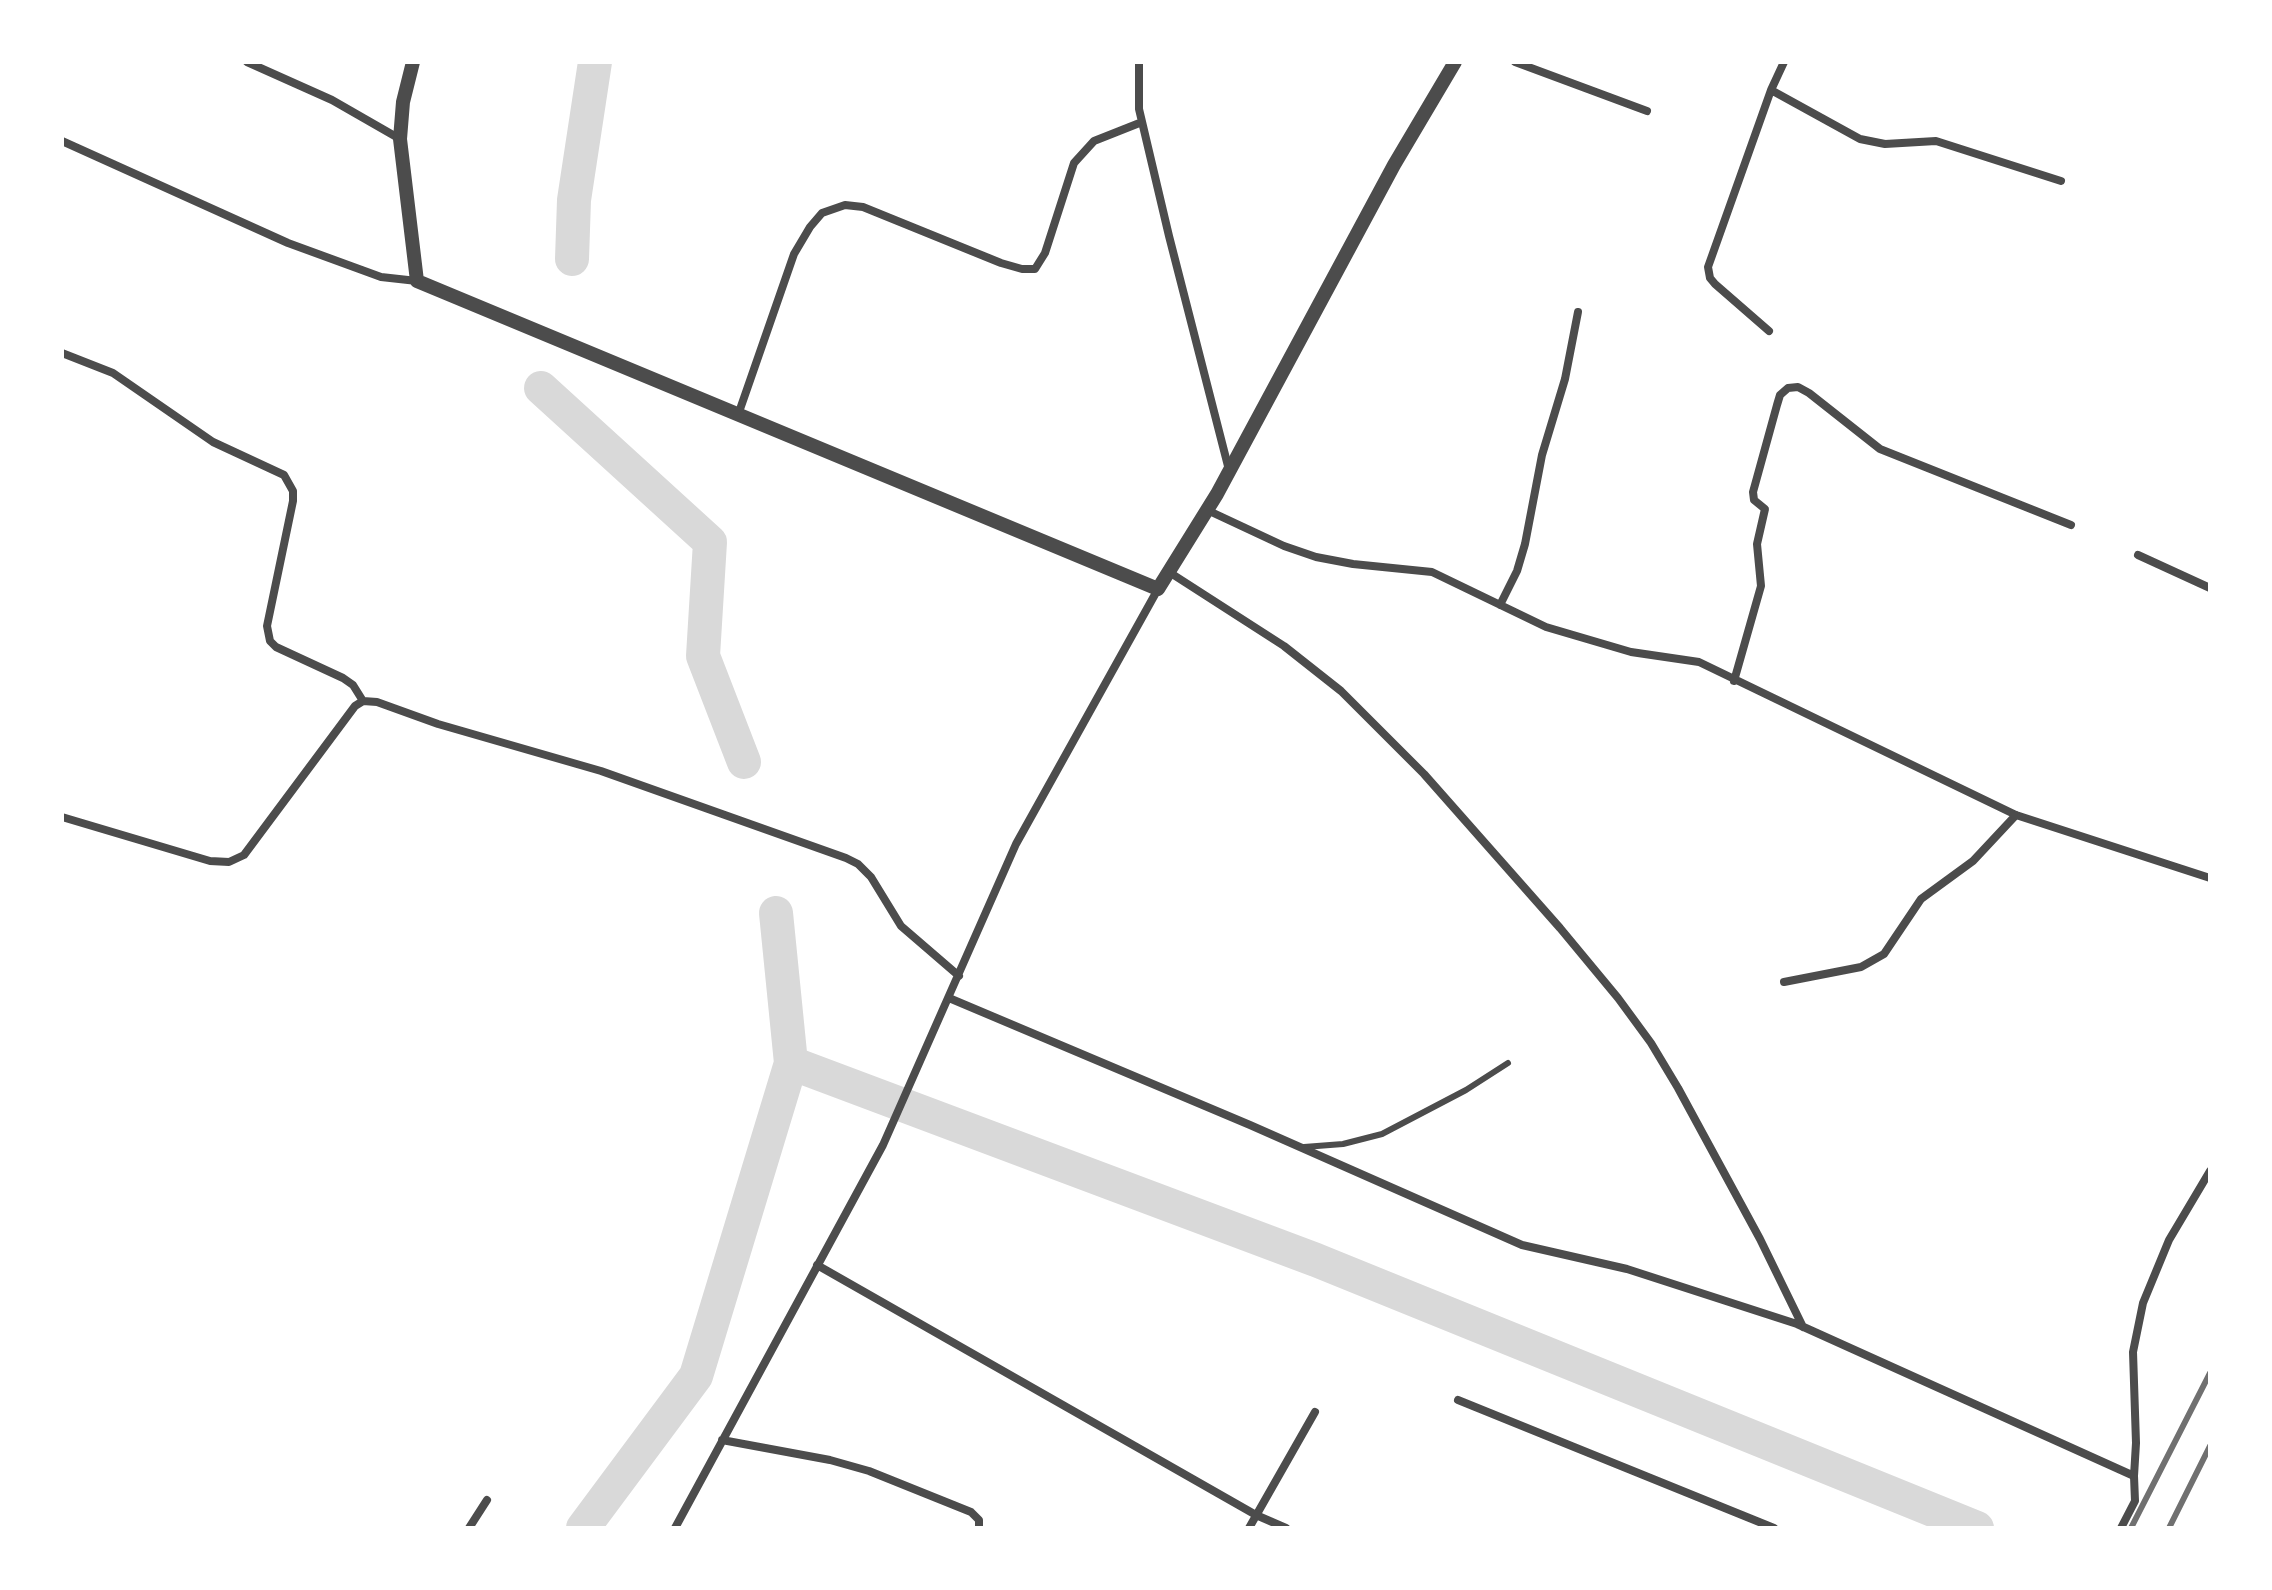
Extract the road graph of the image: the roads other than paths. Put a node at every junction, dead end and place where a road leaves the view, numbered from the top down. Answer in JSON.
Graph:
{"nodes":[{"id":1,"x":247,"y":62,"type":"edge"},
{"id":2,"x":413,"y":62,"type":"edge"},
{"id":3,"x":1139,"y":62,"type":"edge"},
{"id":4,"x":1455,"y":62,"type":"edge"},
{"id":5,"x":1515,"y":62,"type":"edge"},
{"id":6,"x":1784,"y":62,"type":"edge"},
{"id":7,"x":1771,"y":90,"type":"junction"},
{"id":8,"x":1647,"y":111,"type":"dead end"},
{"id":9,"x":1142,"y":122,"type":"junction"},
{"id":10,"x":400,"y":139,"type":"junction"},
{"id":11,"x":62,"y":141,"type":"edge"},
{"id":12,"x":2061,"y":181,"type":"dead end"},
{"id":13,"x":417,"y":281,"type":"junction"},
{"id":14,"x":1578,"y":312,"type":"dead end"},
{"id":15,"x":1769,"y":331,"type":"dead end"},
{"id":16,"x":62,"y":353,"type":"edge"},
{"id":17,"x":738,"y":415,"type":"junction"},
{"id":18,"x":1229,"y":471,"type":"junction"},
{"id":19,"x":1206,"y":509,"type":"junction"},
{"id":20,"x":2071,"y":525,"type":"dead end"},
{"id":21,"x":2138,"y":555,"type":"dead end"},
{"id":22,"x":1169,"y":572,"type":"junction"},
{"id":23,"x":2210,"y":588,"type":"edge"},
{"id":24,"x":1158,"y":589,"type":"junction"},
{"id":25,"x":1500,"y":605,"type":"junction"},
{"id":26,"x":1734,"y":681,"type":"junction"},
{"id":27,"x":363,"y":701,"type":"junction"},
{"id":28,"x":2016,"y":815,"type":"junction"},
{"id":29,"x":62,"y":817,"type":"edge"},
{"id":30,"x":2210,"y":878,"type":"edge"},
{"id":31,"x":959,"y":976,"type":"junction"},
{"id":32,"x":1784,"y":982,"type":"dead end"},
{"id":33,"x":949,"y":998,"type":"junction"},
{"id":34,"x":1508,"y":1063,"type":"dead end"},
{"id":35,"x":1298,"y":1147,"type":"junction"},
{"id":36,"x":2210,"y":1171,"type":"edge"},
{"id":37,"x":817,"y":1265,"type":"junction"},
{"id":38,"x":1803,"y":1327,"type":"junction"},
{"id":39,"x":1458,"y":1400,"type":"dead end"},
{"id":40,"x":1315,"y":1412,"type":"dead end"},
{"id":41,"x":722,"y":1440,"type":"junction"},
{"id":42,"x":2134,"y":1476,"type":"junction"},
{"id":43,"x":487,"y":1500,"type":"dead end"},
{"id":44,"x":1256,"y":1515,"type":"junction"},
{"id":45,"x":469,"y":1528,"type":"edge"},
{"id":46,"x":675,"y":1528,"type":"edge"},
{"id":47,"x":979,"y":1528,"type":"edge"},
{"id":48,"x":1249,"y":1528,"type":"edge"},
{"id":49,"x":1286,"y":1528,"type":"edge"},
{"id":50,"x":1774,"y":1528,"type":"edge"},
{"id":51,"x":2121,"y":1528,"type":"edge"}],
"edges":[{"from":1,"to":10,"type":"street"},
{"from":2,"to":10,"type":"street"},
{"from":3,"to":9,"type":"street"},
{"from":4,"to":18,"type":"street"},
{"from":5,"to":8,"type":"street"},
{"from":6,"to":7,"type":"street"},
{"from":7,"to":12,"type":"street"},
{"from":7,"to":15,"type":"street"},
{"from":9,"to":17,"type":"street"},
{"from":9,"to":18,"type":"street"},
{"from":10,"to":13,"type":"street"},
{"from":11,"to":13,"type":"street"},
{"from":13,"to":17,"type":"street"},
{"from":14,"to":25,"type":"street"},
{"from":16,"to":27,"type":"street"},
{"from":17,"to":24,"type":"street"},
{"from":18,"to":19,"type":"street"},
{"from":19,"to":22,"type":"street"},
{"from":19,"to":25,"type":"street"},
{"from":20,"to":26,"type":"street"},
{"from":21,"to":23,"type":"street"},
{"from":22,"to":24,"type":"street"},
{"from":22,"to":38,"type":"street"},
{"from":24,"to":31,"type":"street"},
{"from":25,"to":26,"type":"street"},
{"from":26,"to":28,"type":"street"},
{"from":27,"to":29,"type":"street"},
{"from":27,"to":31,"type":"street"},
{"from":28,"to":30,"type":"street"},
{"from":28,"to":32,"type":"street"},
{"from":31,"to":33,"type":"street"},
{"from":33,"to":35,"type":"street"},
{"from":33,"to":37,"type":"street"},
{"from":34,"to":35,"type":"lane"},
{"from":35,"to":38,"type":"street"},
{"from":36,"to":42,"type":"street"},
{"from":37,"to":41,"type":"street"},
{"from":37,"to":44,"type":"street"},
{"from":38,"to":42,"type":"street"},
{"from":39,"to":50,"type":"street"},
{"from":40,"to":44,"type":"street"},
{"from":41,"to":46,"type":"street"},
{"from":41,"to":47,"type":"street"},
{"from":42,"to":51,"type":"street"},
{"from":43,"to":45,"type":"street"},
{"from":44,"to":48,"type":"street"},
{"from":44,"to":49,"type":"street"}]}
